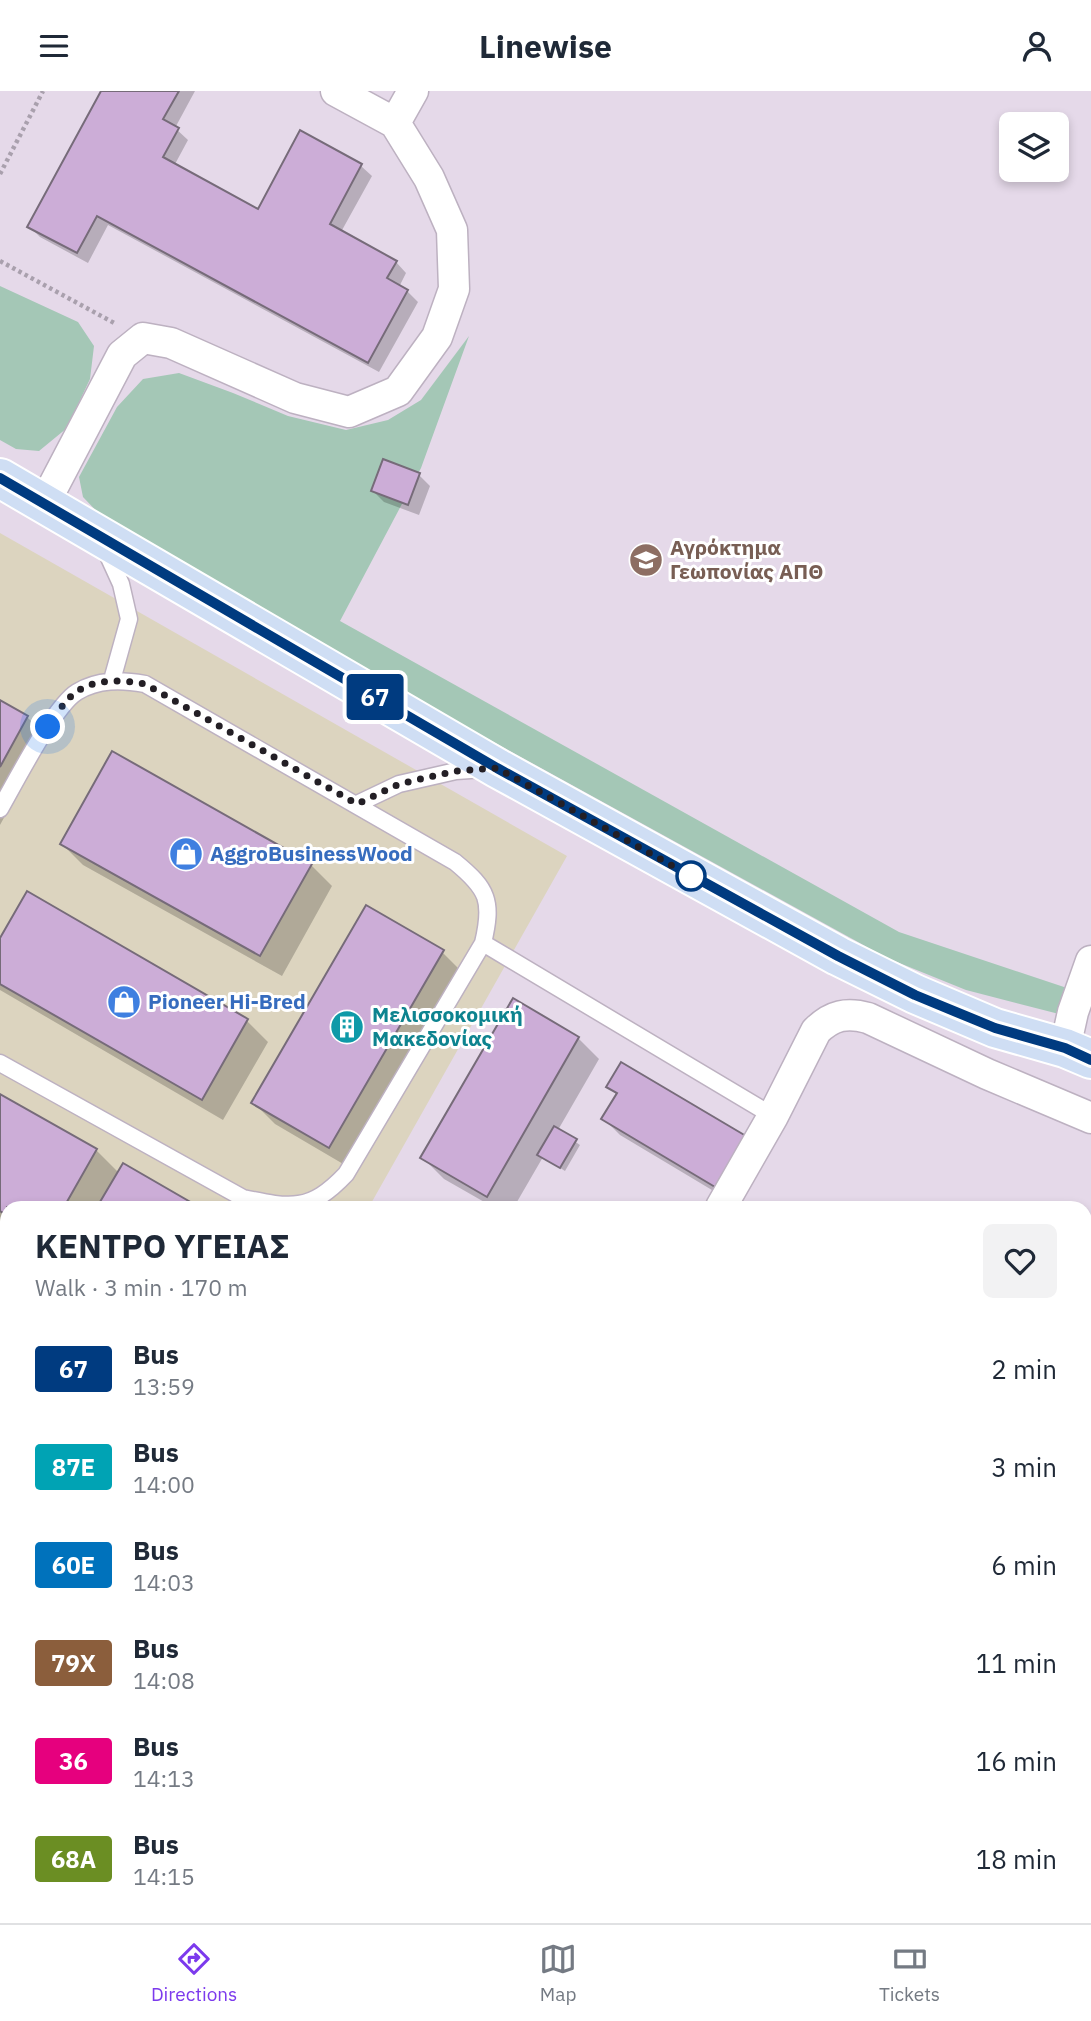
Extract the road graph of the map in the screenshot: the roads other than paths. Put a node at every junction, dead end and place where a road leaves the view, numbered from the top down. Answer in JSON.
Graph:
{"nodes":[{"id":1,"x":336,"y":91,"type":"edge"},
{"id":2,"x":413,"y":91,"type":"edge"},
{"id":3,"x":395,"y":123,"type":"junction"},
{"id":4,"x":0,"y":478,"type":"edge"},
{"id":5,"x":44,"y":504,"type":"junction"},
{"id":6,"x":99,"y":536,"type":"junction"},
{"id":7,"x":112,"y":680,"type":"junction"},
{"id":8,"x":497,"y":768,"type":"junction"},
{"id":9,"x":357,"y":804,"type":"junction"},
{"id":10,"x":0,"y":809,"type":"edge"},
{"id":11,"x":483,"y":943,"type":"junction"},
{"id":12,"x":1091,"y":961,"type":"edge"},
{"id":13,"x":1082,"y":1051,"type":"edge"},
{"id":14,"x":0,"y":1063,"type":"edge"},
{"id":15,"x":773,"y":1116,"type":"junction"},
{"id":16,"x":1091,"y":1118,"type":"edge"},
{"id":17,"x":257,"y":1201,"type":"edge"},
{"id":18,"x":311,"y":1201,"type":"edge"},
{"id":19,"x":724,"y":1201,"type":"edge"}],
"edges":[{"from":1,"to":3,"type":"street"},
{"from":2,"to":3,"type":"street"},
{"from":3,"to":5,"type":"street"},
{"from":4,"to":5,"type":"main road"},
{"from":5,"to":6,"type":"main road"},
{"from":6,"to":7,"type":"lane"},
{"from":6,"to":8,"type":"main road"},
{"from":7,"to":9,"type":"lane"},
{"from":7,"to":10,"type":"lane"},
{"from":8,"to":9,"type":"lane"},
{"from":8,"to":13,"type":"main road"},
{"from":9,"to":11,"type":"lane"},
{"from":11,"to":15,"type":"lane"},
{"from":11,"to":18,"type":"lane"},
{"from":12,"to":13,"type":"street"},
{"from":14,"to":17,"type":"lane"},
{"from":15,"to":16,"type":"street"},
{"from":15,"to":19,"type":"street"}]}
